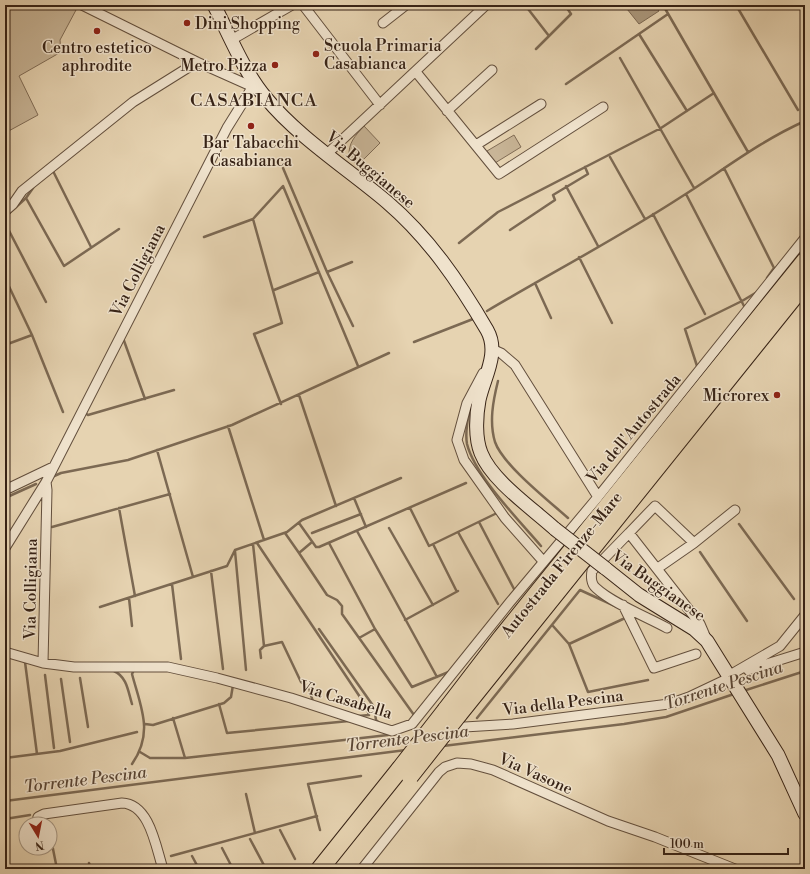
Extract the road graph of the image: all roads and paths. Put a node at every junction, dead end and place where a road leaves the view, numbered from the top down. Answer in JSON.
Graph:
{"nodes":[{"id":1,"x":82,"y":5,"type":"edge"},
{"id":2,"x":214,"y":5,"type":"edge"},
{"id":3,"x":292,"y":5,"type":"edge"},
{"id":4,"x":303,"y":5,"type":"edge"},
{"id":5,"x":406,"y":5,"type":"edge"},
{"id":6,"x":486,"y":5,"type":"edge"},
{"id":7,"x":383,"y":23,"type":"dead end"},
{"id":8,"x":232,"y":39,"type":"junction"},
{"id":9,"x":197,"y":62,"type":"junction"},
{"id":10,"x":492,"y":70,"type":"dead end"},
{"id":11,"x":416,"y":72,"type":"junction"},
{"id":12,"x":254,"y":85,"type":"junction"},
{"id":13,"x":541,"y":104,"type":"dead end"},
{"id":14,"x":380,"y":105,"type":"junction"},
{"id":15,"x":603,"y":107,"type":"dead end"},
{"id":16,"x":447,"y":110,"type":"junction"},
{"id":17,"x":476,"y":145,"type":"junction"},
{"id":18,"x":328,"y":153,"type":"junction"},
{"id":19,"x":5,"y":211,"type":"edge"},
{"id":20,"x":805,"y":238,"type":"edge"},
{"id":21,"x":805,"y":261,"type":"edge"},
{"id":22,"x":805,"y":283,"type":"edge"},
{"id":23,"x":492,"y":349,"type":"junction"},
{"id":24,"x":491,"y":365,"type":"junction"},
{"id":25,"x":52,"y":468,"type":"junction"},
{"id":26,"x":46,"y":482,"type":"junction"},
{"id":27,"x":5,"y":490,"type":"edge"},
{"id":28,"x":598,"y":497,"type":"junction"},
{"id":29,"x":735,"y":510,"type":"dead end"},
{"id":30,"x":629,"y":533,"type":"junction"},
{"id":31,"x":694,"y":543,"type":"junction"},
{"id":32,"x":5,"y":548,"type":"edge"},
{"id":33,"x":543,"y":561,"type":"junction"},
{"id":34,"x":658,"y":568,"type":"junction"},
{"id":35,"x":623,"y":605,"type":"junction"},
{"id":36,"x":805,"y":615,"type":"edge"},
{"id":37,"x":667,"y":628,"type":"dead end"},
{"id":38,"x":707,"y":641,"type":"junction"},
{"id":39,"x":5,"y":652,"type":"edge"},
{"id":40,"x":805,"y":652,"type":"edge"},
{"id":41,"x":696,"y":654,"type":"dead end"},
{"id":42,"x":43,"y":663,"type":"junction"},
{"id":43,"x":731,"y":677,"type":"junction"},
{"id":44,"x":452,"y":713,"type":"junction"},
{"id":45,"x":392,"y":731,"type":"junction"},
{"id":46,"x":405,"y":773,"type":"junction"},
{"id":47,"x":805,"y":814,"type":"edge"},
{"id":48,"x":40,"y":816,"type":"edge"},
{"id":49,"x":163,"y":869,"type":"edge"},
{"id":50,"x":320,"y":869,"type":"edge"},
{"id":51,"x":335,"y":869,"type":"edge"},
{"id":52,"x":362,"y":869,"type":"edge"},
{"id":53,"x":735,"y":869,"type":"edge"}],
"edges":[{"from":1,"to":9,"type":"street"},
{"from":2,"to":8,"type":"main road","name":"Via Buggianese"},
{"from":3,"to":8,"type":"street"},
{"from":4,"to":14,"type":"street"},
{"from":5,"to":7,"type":"street"},
{"from":6,"to":11,"type":"street"},
{"from":8,"to":12,"type":"main road","name":"Via Buggianese"},
{"from":9,"to":12,"type":"street"},
{"from":9,"to":19,"type":"street"},
{"from":10,"to":16,"type":"street"},
{"from":11,"to":14,"type":"street"},
{"from":11,"to":16,"type":"street"},
{"from":12,"to":18,"type":"main road","name":"Via Buggianese"},
{"from":12,"to":25,"type":"street","name":"Via Colligiana"},
{"from":13,"to":17,"type":"street"},
{"from":14,"to":18,"type":"street"},
{"from":15,"to":17,"type":"street"},
{"from":16,"to":17,"type":"street"},
{"from":18,"to":23,"type":"main road","name":"Via Buggianese"},
{"from":20,"to":28,"type":"street","name":"Via dell'Autostrada"},
{"from":21,"to":44,"type":"highway","name":"Autostrada Firenze-Mare"},
{"from":22,"to":44,"type":"highway","name":"Autostrada Firenze-Mare"},
{"from":23,"to":24,"type":"main road","name":"Via Buggianese"},
{"from":23,"to":28,"type":"street","name":"Via dell'Autostrada"},
{"from":24,"to":33,"type":"street"},
{"from":24,"to":38,"type":"main road","name":"Via Buggianese","bridge":true},
{"from":25,"to":26,"type":"street","name":"Via Colligiana"},
{"from":25,"to":27,"type":"street"},
{"from":26,"to":32,"type":"street"},
{"from":26,"to":42,"type":"street","name":"Via Colligiana"},
{"from":28,"to":33,"type":"street","name":"Via Casabella"},
{"from":29,"to":31,"type":"street"},
{"from":30,"to":31,"type":"street"},
{"from":30,"to":34,"type":"street"},
{"from":30,"to":35,"type":"street"},
{"from":31,"to":34,"type":"street"},
{"from":33,"to":45,"type":"street","name":"Via Casabella"},
{"from":34,"to":38,"type":"street"},
{"from":35,"to":37,"type":"street"},
{"from":35,"to":41,"type":"street"},
{"from":36,"to":43,"type":"street"},
{"from":38,"to":43,"type":"main road","name":"Via Buggianese"},
{"from":39,"to":42,"type":"street","name":"Via Casabella"},
{"from":40,"to":43,"type":"street"},
{"from":42,"to":45,"type":"street","name":"Via Casabella"},
{"from":43,"to":45,"type":"street","name":"Via della Pescina"},
{"from":43,"to":47,"type":"main road","name":"Via Buggianese"},
{"from":44,"to":46,"type":"highway","name":"Autostrada Firenze-Mare","bridge":true},
{"from":46,"to":50,"type":"highway","name":"Autostrada Firenze-Mare"},
{"from":46,"to":51,"type":"highway","name":"Autostrada Firenze-Mare"},
{"from":48,"to":49,"type":"street"},
{"from":52,"to":53,"type":"street","name":"Via Vasone"}]}
